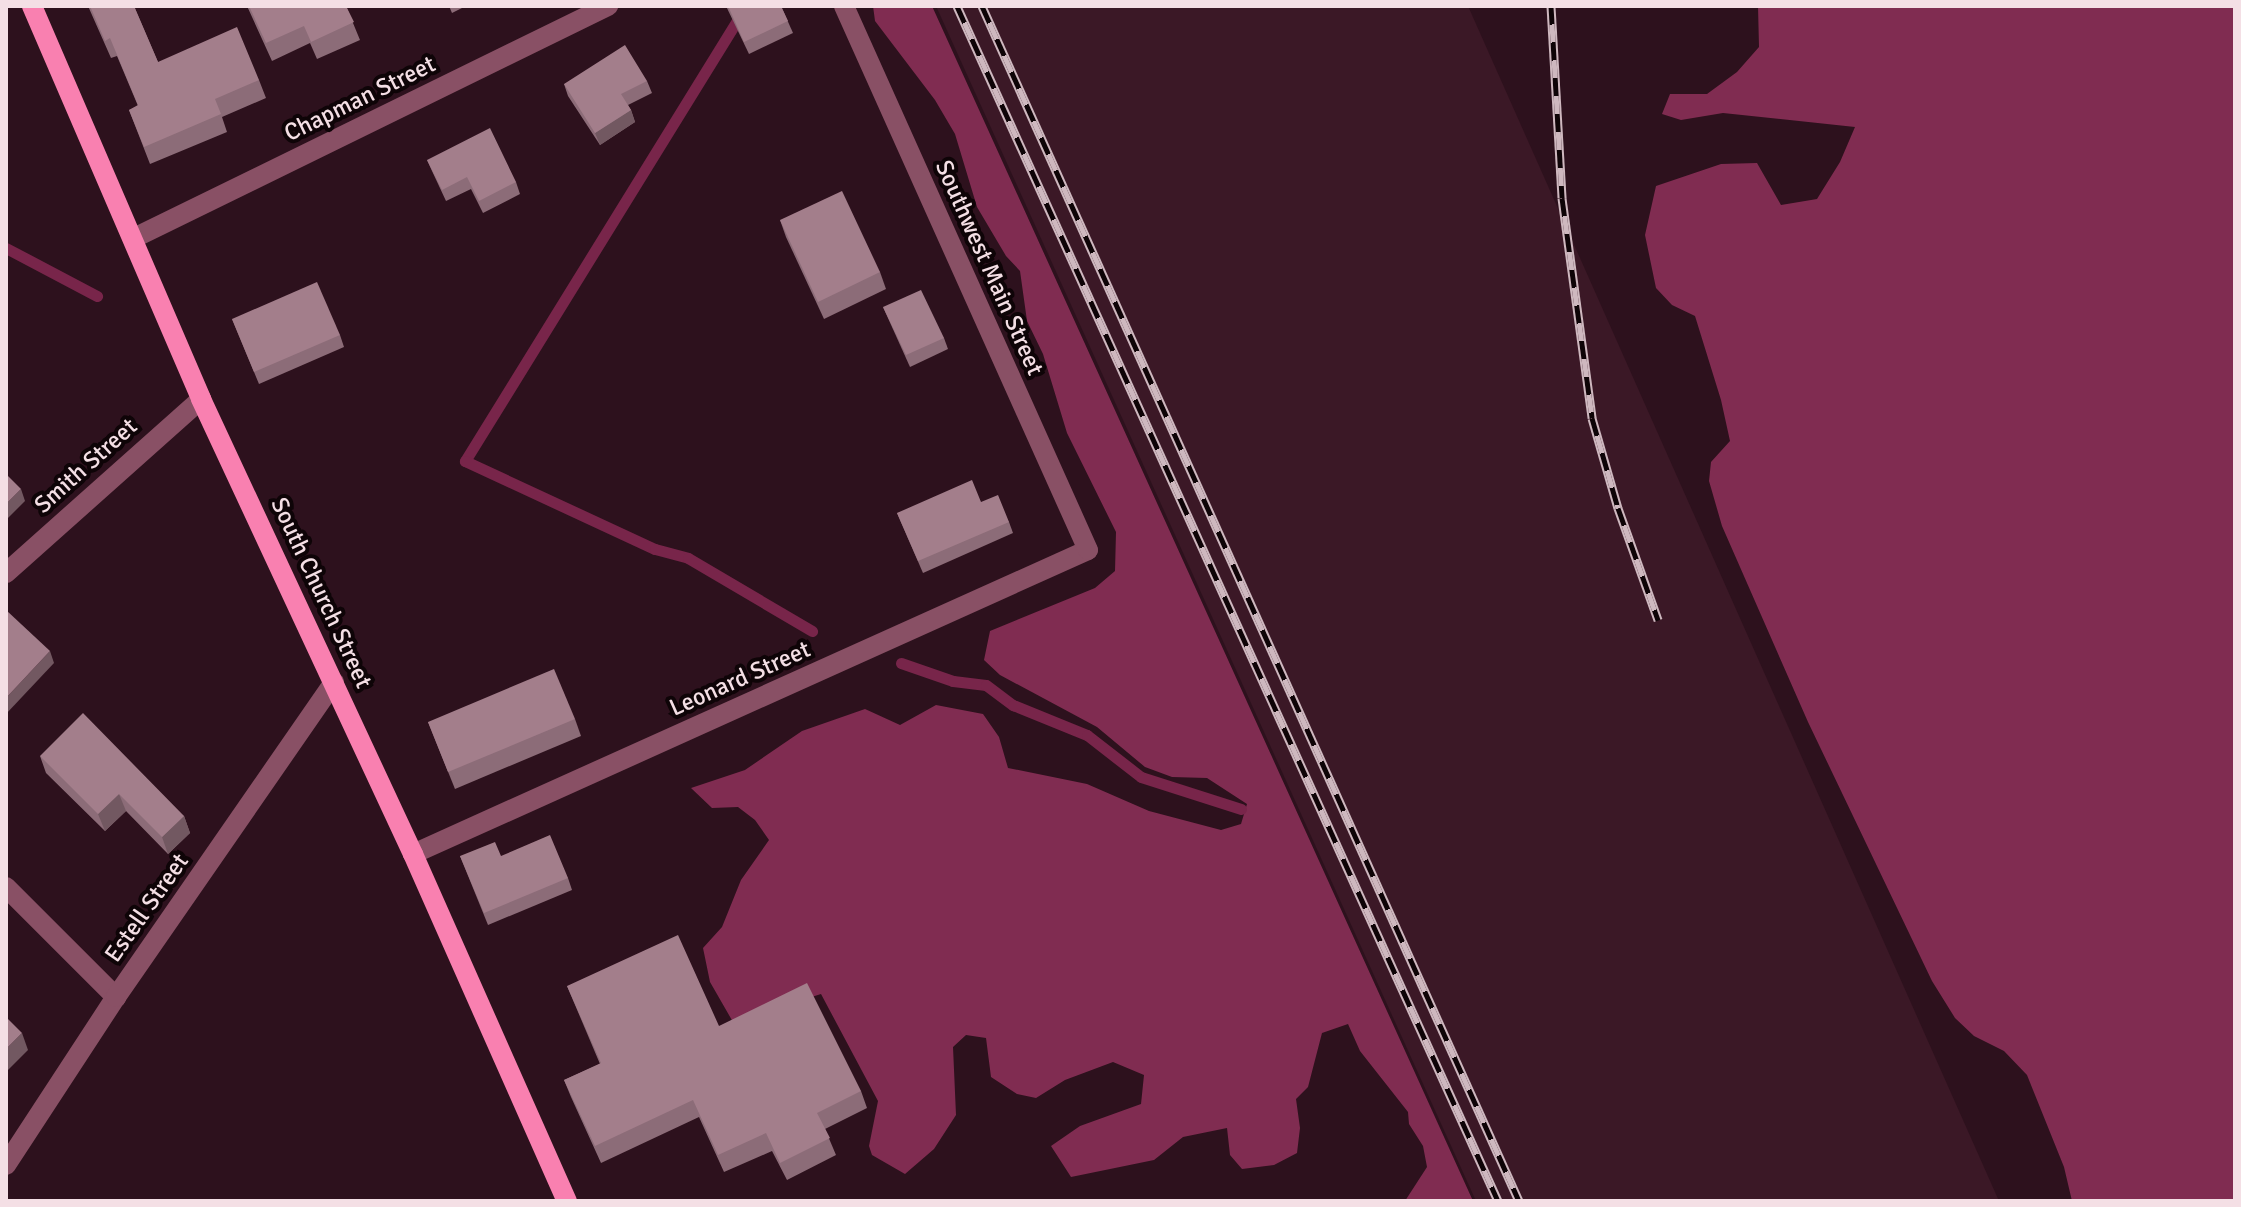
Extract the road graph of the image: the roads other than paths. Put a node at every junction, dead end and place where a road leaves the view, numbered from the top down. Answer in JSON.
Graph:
{"nodes":[{"id":1,"x":32,"y":6,"type":"edge"},
{"id":2,"x":608,"y":6,"type":"edge"},
{"id":3,"x":844,"y":6,"type":"edge"},
{"id":4,"x":134,"y":238,"type":"junction"},
{"id":5,"x":201,"y":399,"type":"junction"},
{"id":6,"x":1088,"y":550,"type":"joint"},
{"id":7,"x":6,"y":573,"type":"edge"},
{"id":8,"x":334,"y":682,"type":"junction"},
{"id":9,"x":413,"y":854,"type":"junction"},
{"id":10,"x":6,"y":887,"type":"edge"},
{"id":11,"x":116,"y":997,"type":"junction"},
{"id":12,"x":6,"y":1165,"type":"edge"},
{"id":13,"x":567,"y":1201,"type":"edge"}],
"edges":[{"from":1,"to":4,"type":"main road","name":"South Church Street"},
{"from":2,"to":4,"type":"street","name":"Chapman Street"},
{"from":3,"to":6,"type":"street","name":"Southwest Main Street"},
{"from":4,"to":5,"type":"main road","name":"South Church Street"},
{"from":5,"to":7,"type":"street","name":"Smith Street"},
{"from":5,"to":8,"type":"main road","name":"South Church Street"},
{"from":6,"to":9,"type":"street","name":"Leonard Street"},
{"from":8,"to":9,"type":"main road","name":"South Church Street"},
{"from":8,"to":11,"type":"street","name":"Estell Street"},
{"from":9,"to":13,"type":"main road","name":"South Church Street"},
{"from":10,"to":11,"type":"street"},
{"from":11,"to":12,"type":"street","name":"Estell Street"}]}
